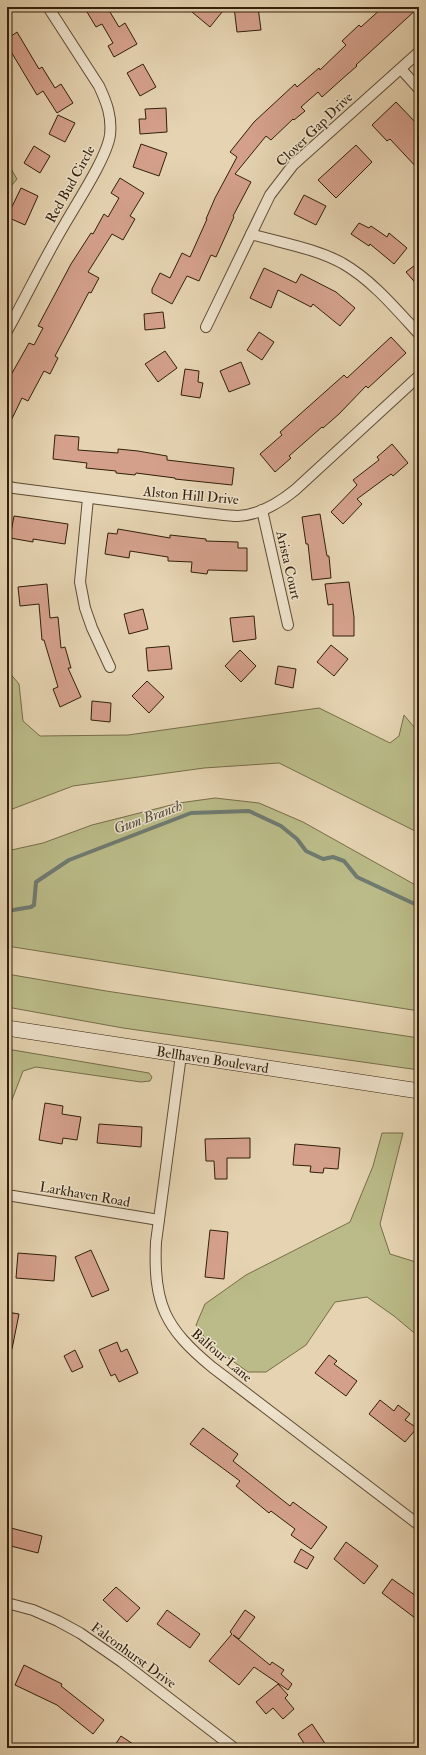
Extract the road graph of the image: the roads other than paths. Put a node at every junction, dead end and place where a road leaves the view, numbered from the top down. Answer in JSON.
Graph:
{"nodes":[{"id":1,"x":48,"y":7,"type":"edge"},
{"id":2,"x":419,"y":52,"type":"edge"},
{"id":3,"x":401,"y":69,"type":"junction"},
{"id":4,"x":419,"y":89,"type":"edge"},
{"id":5,"x":251,"y":234,"type":"junction"},
{"id":6,"x":206,"y":327,"type":"dead end"},
{"id":7,"x":7,"y":331,"type":"edge"},
{"id":8,"x":419,"y":334,"type":"edge"},
{"id":9,"x":419,"y":376,"type":"edge"},
{"id":10,"x":7,"y":486,"type":"edge"},
{"id":11,"x":88,"y":498,"type":"junction"},
{"id":12,"x":262,"y":510,"type":"junction"},
{"id":13,"x":288,"y":625,"type":"dead end"},
{"id":14,"x":110,"y":667,"type":"dead end"},
{"id":15,"x":7,"y":1028,"type":"edge"},
{"id":16,"x":181,"y":1055,"type":"junction"},
{"id":17,"x":419,"y":1091,"type":"edge"},
{"id":18,"x":7,"y":1194,"type":"edge"},
{"id":19,"x":159,"y":1220,"type":"junction"},
{"id":20,"x":419,"y":1525,"type":"edge"},
{"id":21,"x":7,"y":1603,"type":"edge"},
{"id":22,"x":234,"y":1748,"type":"edge"}],
"edges":[{"from":1,"to":7,"type":"street","name":"Red Bud Circle"},
{"from":2,"to":3,"type":"street","name":"Clover Gap Drive"},
{"from":3,"to":4,"type":"street"},
{"from":3,"to":5,"type":"street","name":"Clover Gap Drive"},
{"from":5,"to":6,"type":"street","name":"Clover Gap Drive"},
{"from":5,"to":8,"type":"street"},
{"from":9,"to":12,"type":"street","name":"Alston Hill Drive"},
{"from":10,"to":11,"type":"street","name":"Alston Hill Drive"},
{"from":11,"to":12,"type":"street","name":"Alston Hill Drive"},
{"from":11,"to":14,"type":"street"},
{"from":12,"to":13,"type":"street","name":"Arista Court"},
{"from":15,"to":16,"type":"main road","name":"Bellhaven Boulevard"},
{"from":16,"to":17,"type":"main road","name":"Bellhaven Boulevard"},
{"from":16,"to":19,"type":"street","name":"Balfour Lane"},
{"from":18,"to":19,"type":"street","name":"Larkhaven Road"},
{"from":19,"to":20,"type":"street","name":"Balfour Lane"},
{"from":21,"to":22,"type":"street","name":"Falconhurst Drive"}]}
